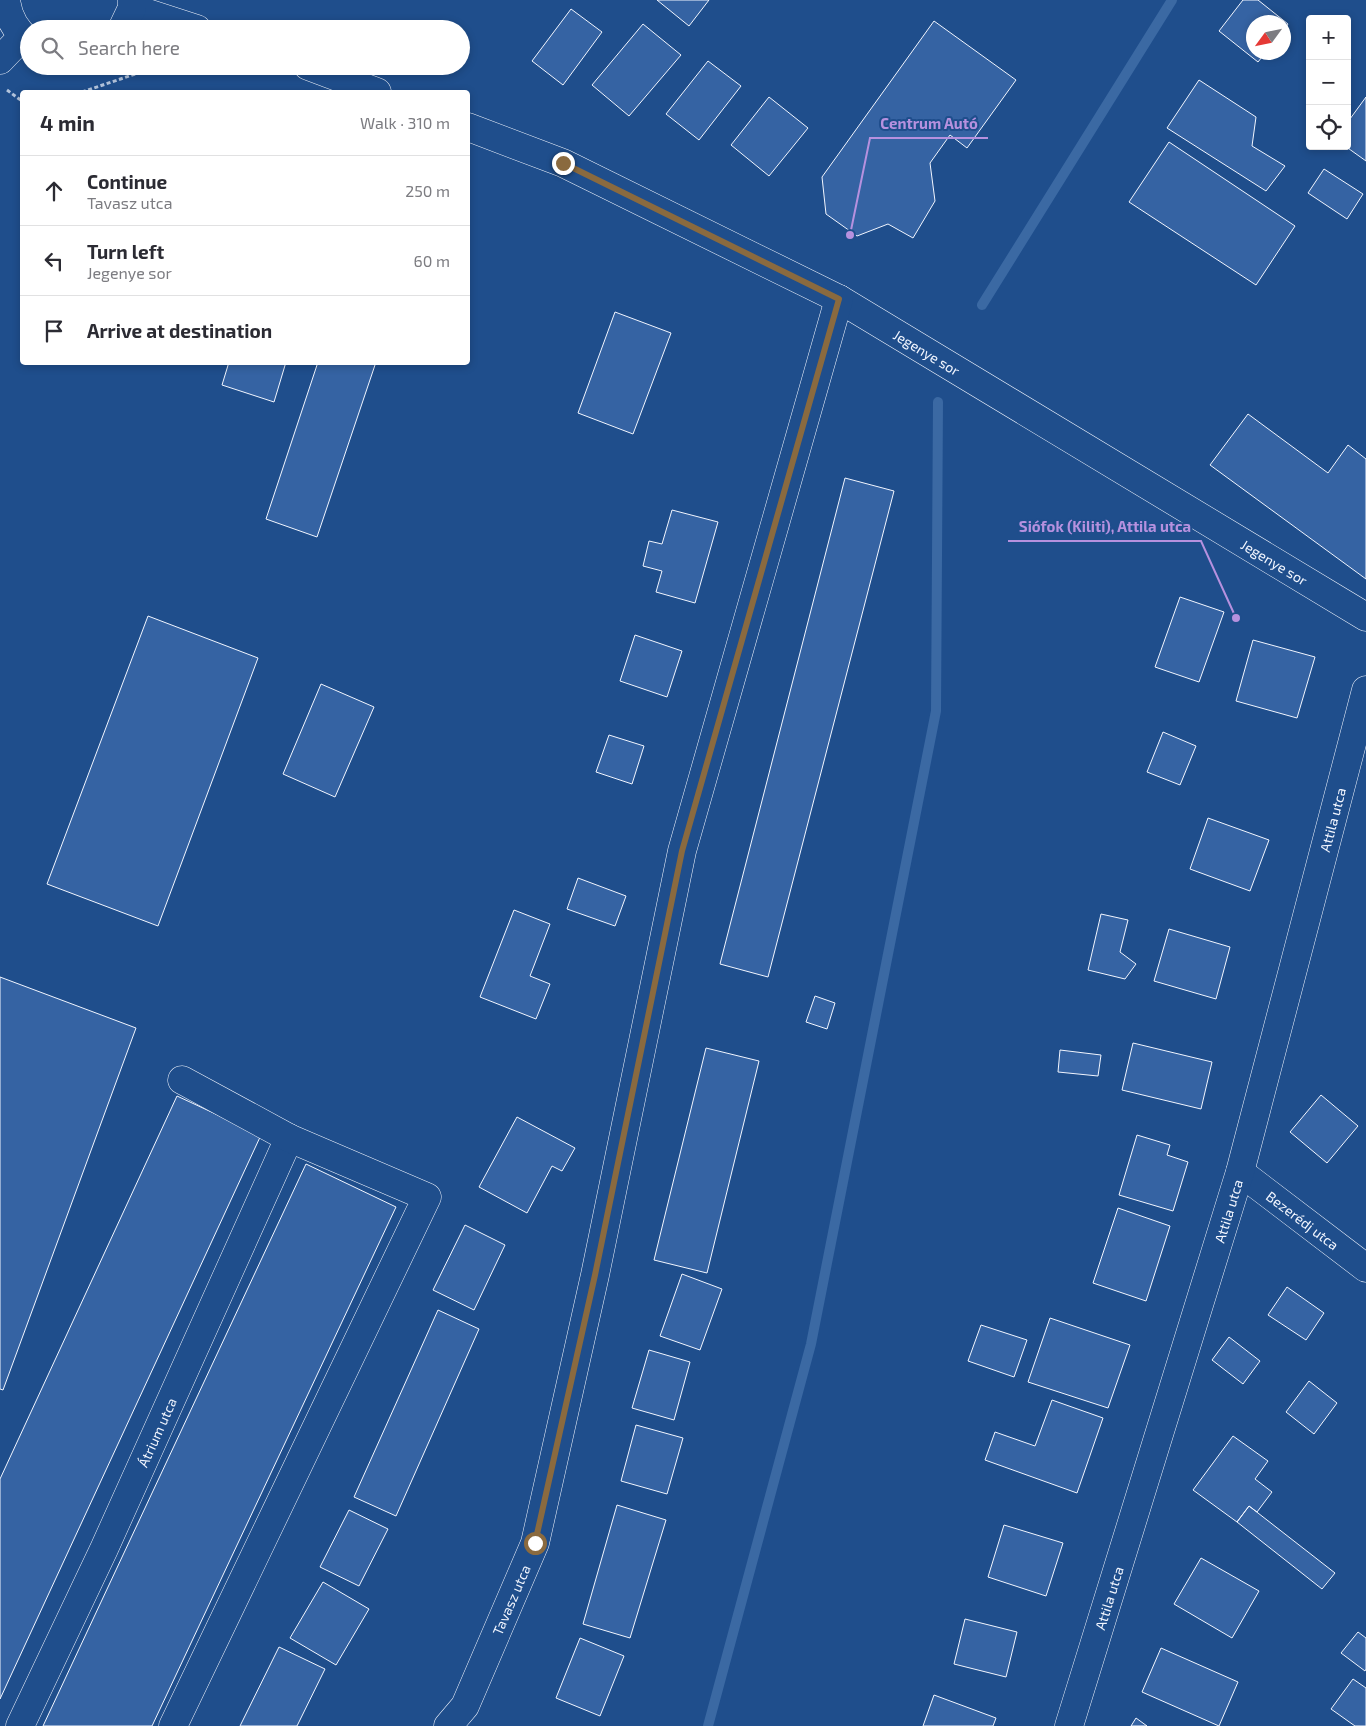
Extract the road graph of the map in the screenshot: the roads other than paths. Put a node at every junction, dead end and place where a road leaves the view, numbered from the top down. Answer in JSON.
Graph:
{"nodes":[{"id":1,"x":6,"y":0,"type":"edge"},
{"id":2,"x":129,"y":12,"type":"edge"},
{"id":3,"x":161,"y":20,"type":"edge"},
{"id":4,"x":20,"y":32,"type":"edge"},
{"id":5,"x":20,"y":44,"type":"edge"},
{"id":6,"x":0,"y":60,"type":"edge"},
{"id":7,"x":332,"y":75,"type":"edge"},
{"id":8,"x":372,"y":90,"type":"edge"},
{"id":9,"x":470,"y":128,"type":"edge"},
{"id":10,"x":839,"y":299,"type":"junction"},
{"id":11,"x":1366,"y":617,"type":"edge"},
{"id":12,"x":1366,"y":690,"type":"edge"},
{"id":13,"x":182,"y":1080,"type":"dead end"},
{"id":14,"x":289,"y":1138,"type":"junction"},
{"id":15,"x":1240,"y":1172,"type":"junction"},
{"id":16,"x":1366,"y":1268,"type":"edge"},
{"id":17,"x":20,"y":1726,"type":"edge"},
{"id":18,"x":173,"y":1726,"type":"edge"},
{"id":19,"x":448,"y":1726,"type":"edge"},
{"id":20,"x":1069,"y":1726,"type":"edge"}],
"edges":[{"from":1,"to":4,"type":"street"},
{"from":2,"to":3,"type":"street"},
{"from":5,"to":6,"type":"street"},
{"from":7,"to":8,"type":"street"},
{"from":9,"to":10,"type":"street","name":"Jegenye sor"},
{"from":10,"to":11,"type":"street","name":"Jegenye sor"},
{"from":10,"to":19,"type":"street","name":"Tavasz utca"},
{"from":12,"to":15,"type":"street","name":"Attila utca"},
{"from":13,"to":14,"type":"street"},
{"from":14,"to":17,"type":"street","name":"Átrium utca"},
{"from":14,"to":18,"type":"street"},
{"from":15,"to":16,"type":"street","name":"Bezerédj utca"},
{"from":15,"to":20,"type":"street","name":"Attila utca"}]}
